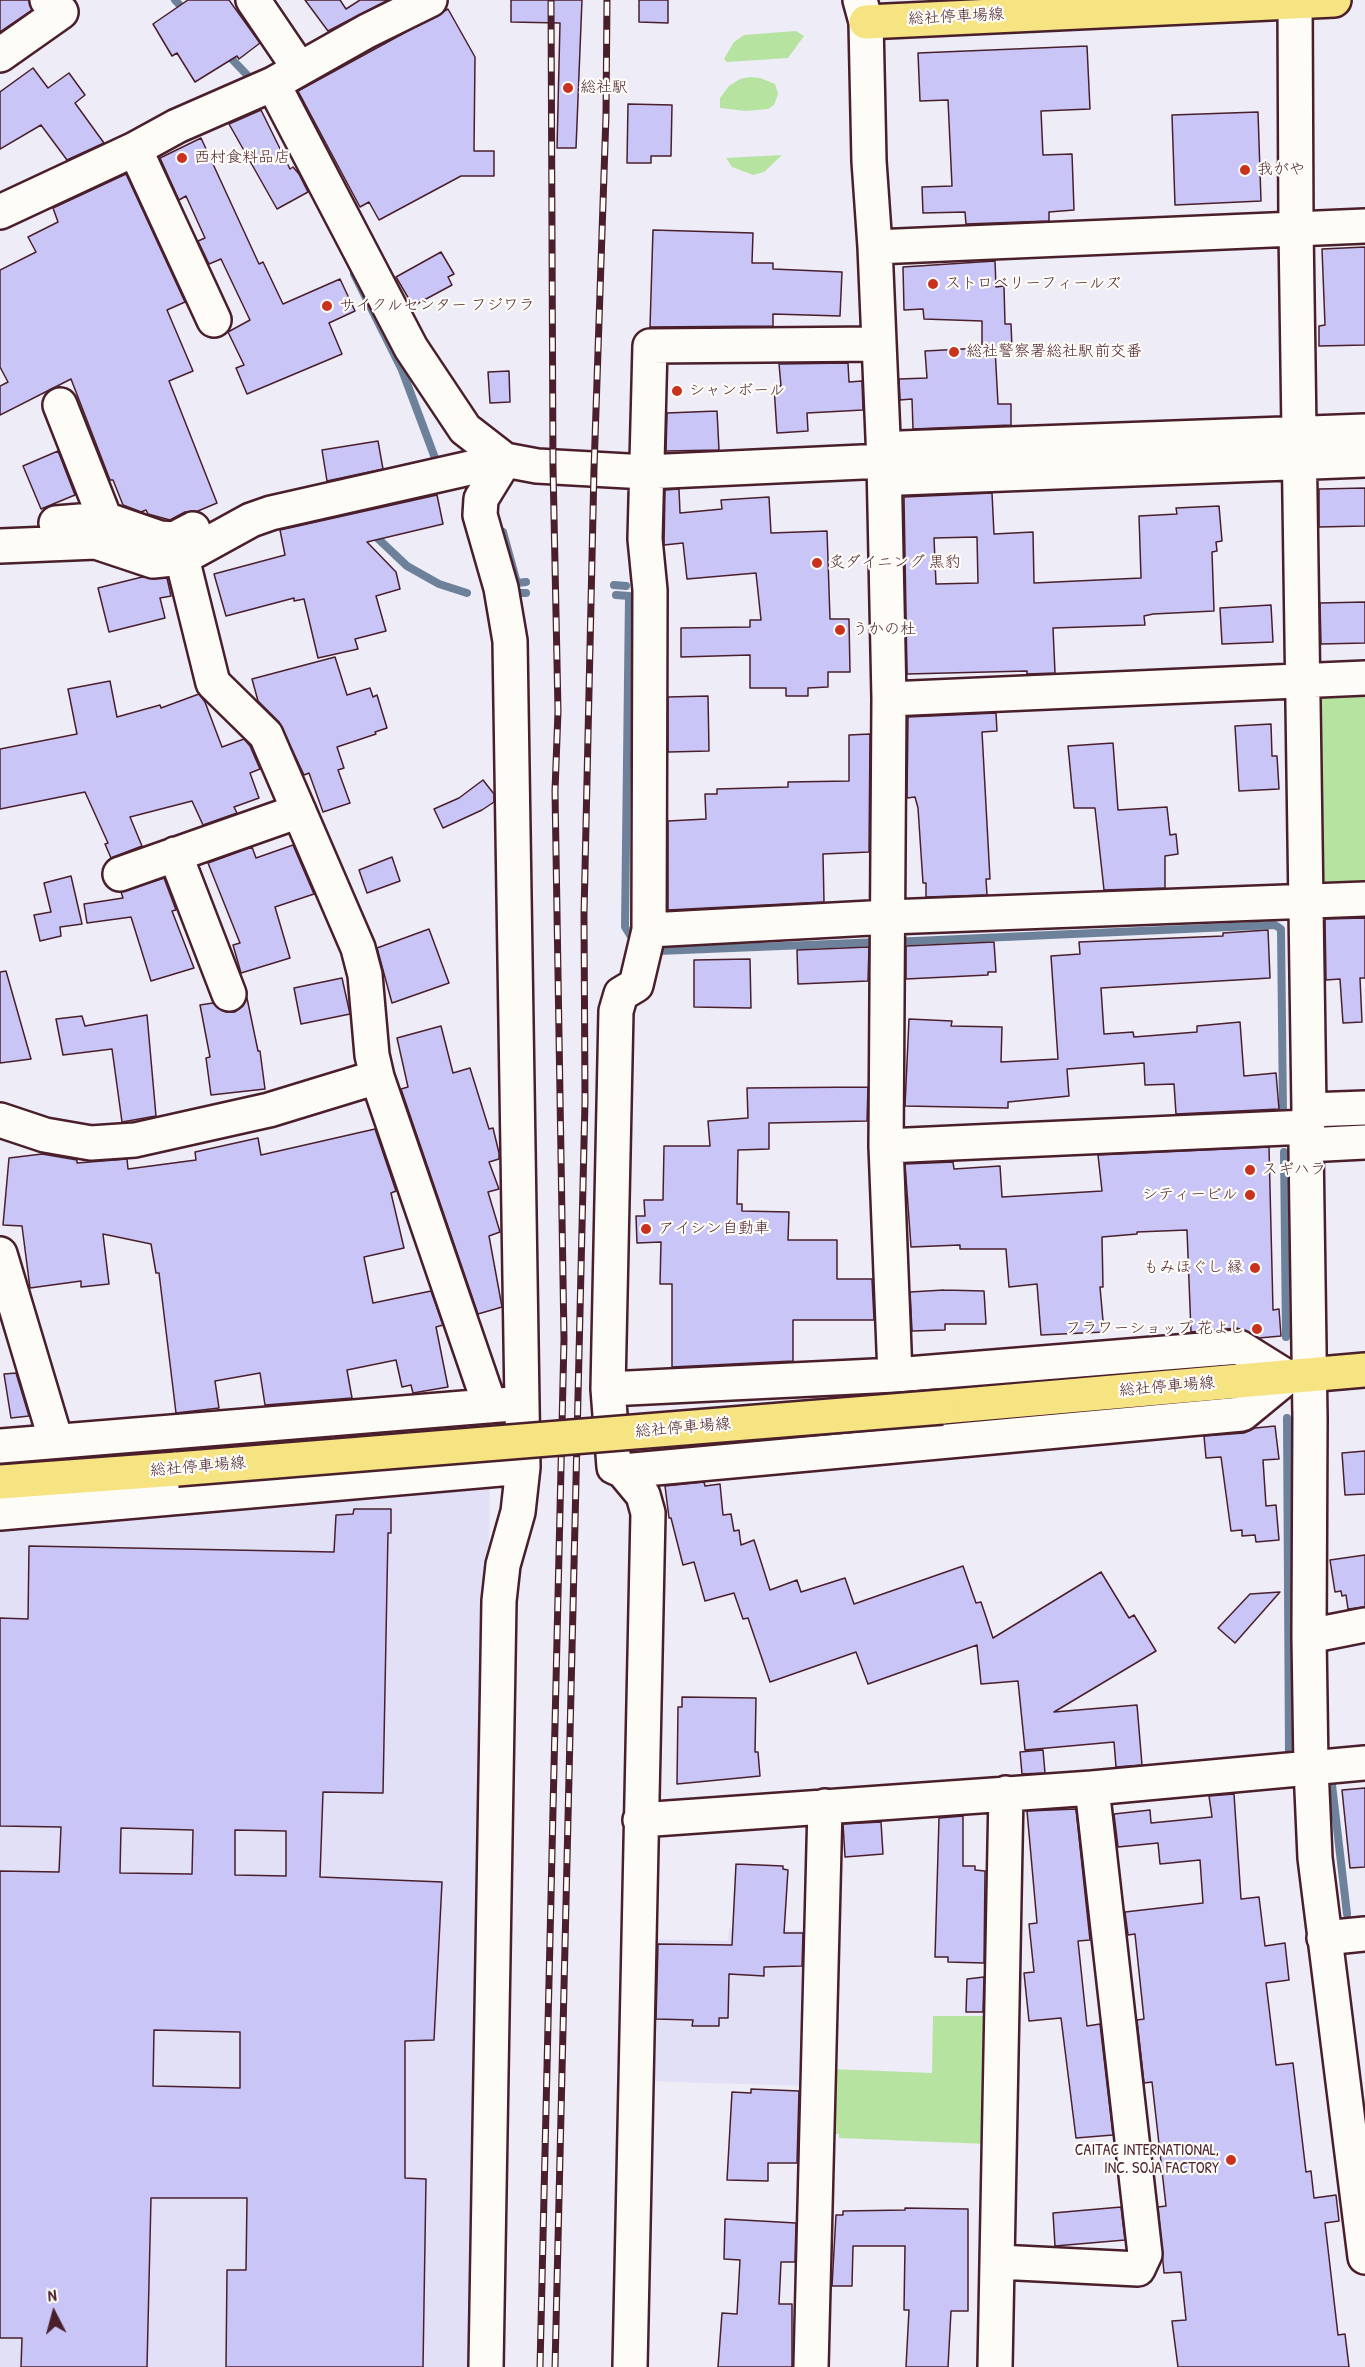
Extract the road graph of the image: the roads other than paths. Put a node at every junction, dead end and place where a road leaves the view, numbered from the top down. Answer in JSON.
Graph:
{"nodes":[{"id":1,"x":47,"y":0,"type":"edge"},
{"id":2,"x":253,"y":0,"type":"edge"},
{"id":3,"x":430,"y":0,"type":"edge"},
{"id":4,"x":1334,"y":0,"type":"edge"},
{"id":5,"x":1295,"y":1,"type":"edge"},
{"id":6,"x":863,"y":11,"type":"edge"},
{"id":7,"x":0,"y":55,"type":"edge"},
{"id":8,"x":286,"y":76,"type":"junction"},
{"id":9,"x":135,"y":149,"type":"junction"},
{"id":10,"x":0,"y":212,"type":"edge"},
{"id":11,"x":1365,"y":226,"type":"edge"},
{"id":12,"x":1296,"y":228,"type":"junction"},
{"id":13,"x":875,"y":247,"type":"junction"},
{"id":14,"x":214,"y":320,"type":"dead end"},
{"id":15,"x":879,"y":344,"type":"junction"},
{"id":16,"x":60,"y":405,"type":"dead end"},
{"id":17,"x":1365,"y":431,"type":"edge"},
{"id":18,"x":1299,"y":448,"type":"junction"},
{"id":19,"x":505,"y":460,"type":"junction"},
{"id":20,"x":1365,"y":460,"type":"edge"},
{"id":21,"x":884,"y":461,"type":"junction"},
{"id":22,"x":646,"y":472,"type":"junction"},
{"id":23,"x":279,"y":492,"type":"dead end"},
{"id":24,"x":105,"y":519,"type":"junction"},
{"id":25,"x":0,"y":527,"type":"edge"},
{"id":26,"x":0,"y":546,"type":"edge"},
{"id":27,"x":178,"y":549,"type":"junction"},
{"id":28,"x":1365,"y":678,"type":"edge"},
{"id":29,"x":1303,"y":679,"type":"junction"},
{"id":30,"x":889,"y":699,"type":"junction"},
{"id":31,"x":299,"y":811,"type":"junction"},
{"id":32,"x":175,"y":854,"type":"junction"},
{"id":33,"x":120,"y":874,"type":"dead end"},
{"id":34,"x":1365,"y":899,"type":"edge"},
{"id":35,"x":1304,"y":901,"type":"junction"},
{"id":36,"x":649,"y":930,"type":"junction"},
{"id":37,"x":889,"y":930,"type":"junction"},
{"id":38,"x":229,"y":994,"type":"dead end"},
{"id":39,"x":377,"y":1077,"type":"junction"},
{"id":40,"x":1365,"y":1108,"type":"edge"},
{"id":41,"x":0,"y":1120,"type":"edge"},
{"id":42,"x":1307,"y":1127,"type":"junction"},
{"id":43,"x":1365,"y":1142,"type":"edge"},
{"id":44,"x":886,"y":1146,"type":"junction"},
{"id":45,"x":0,"y":1254,"type":"edge"},
{"id":46,"x":1365,"y":1370,"type":"edge"},
{"id":47,"x":895,"y":1375,"type":"junction"},
{"id":48,"x":1298,"y":1376,"type":"junction"},
{"id":49,"x":608,"y":1389,"type":"junction"},
{"id":50,"x":506,"y":1404,"type":"junction"},
{"id":51,"x":56,"y":1441,"type":"junction"},
{"id":52,"x":0,"y":1446,"type":"edge"},
{"id":53,"x":523,"y":1467,"type":"junction"},
{"id":54,"x":623,"y":1471,"type":"junction"},
{"id":55,"x":0,"y":1482,"type":"edge"},
{"id":56,"x":0,"y":1513,"type":"edge"},
{"id":57,"x":1365,"y":1625,"type":"edge"},
{"id":58,"x":1309,"y":1636,"type":"junction"},
{"id":59,"x":1365,"y":1763,"type":"edge"},
{"id":60,"x":1311,"y":1767,"type":"junction"},
{"id":61,"x":1092,"y":1788,"type":"junction"},
{"id":62,"x":1006,"y":1793,"type":"junction"},
{"id":63,"x":825,"y":1806,"type":"junction"},
{"id":64,"x":640,"y":1820,"type":"junction"},
{"id":65,"x":1365,"y":1935,"type":"edge"},
{"id":66,"x":1324,"y":1938,"type":"junction"},
{"id":67,"x":1360,"y":2175,"type":"edge"},
{"id":68,"x":1365,"y":2257,"type":"edge"},
{"id":69,"x":998,"y":2262,"type":"junction"},
{"id":70,"x":486,"y":2367,"type":"edge"},
{"id":71,"x":630,"y":2367,"type":"edge"},
{"id":72,"x":811,"y":2367,"type":"edge"},
{"id":73,"x":995,"y":2367,"type":"edge"}],
"edges":[{"from":1,"to":7,"type":"street"},
{"from":2,"to":8,"type":"street"},
{"from":3,"to":8,"type":"street"},
{"from":4,"to":5,"type":"main road","name":"総社停車場線"},
{"from":5,"to":6,"type":"main road","name":"総社停車場線"},
{"from":5,"to":12,"type":"street"},
{"from":6,"to":13,"type":"street"},
{"from":8,"to":9,"type":"street"},
{"from":8,"to":19,"type":"street"},
{"from":9,"to":10,"type":"street"},
{"from":9,"to":14,"type":"street"},
{"from":11,"to":12,"type":"street"},
{"from":12,"to":13,"type":"street"},
{"from":12,"to":18,"type":"street"},
{"from":13,"to":15,"type":"street"},
{"from":15,"to":21,"type":"street"},
{"from":15,"to":22,"type":"street"},
{"from":16,"to":24,"type":"street"},
{"from":17,"to":18,"type":"street"},
{"from":18,"to":20,"type":"street"},
{"from":18,"to":21,"type":"street"},
{"from":18,"to":29,"type":"street"},
{"from":19,"to":22,"type":"street"},
{"from":19,"to":27,"type":"street"},
{"from":19,"to":50,"type":"street"},
{"from":21,"to":22,"type":"street"},
{"from":21,"to":30,"type":"street"},
{"from":22,"to":36,"type":"street"},
{"from":23,"to":27,"type":"street"},
{"from":24,"to":25,"type":"street"},
{"from":24,"to":27,"type":"street"},
{"from":26,"to":27,"type":"street"},
{"from":27,"to":31,"type":"street"},
{"from":28,"to":29,"type":"street"},
{"from":29,"to":30,"type":"street"},
{"from":29,"to":35,"type":"street"},
{"from":30,"to":37,"type":"street"},
{"from":31,"to":32,"type":"street"},
{"from":31,"to":39,"type":"street"},
{"from":32,"to":33,"type":"street"},
{"from":32,"to":38,"type":"street"},
{"from":34,"to":35,"type":"street"},
{"from":35,"to":37,"type":"street"},
{"from":35,"to":42,"type":"street"},
{"from":36,"to":37,"type":"street"},
{"from":36,"to":49,"type":"street"},
{"from":37,"to":44,"type":"street"},
{"from":39,"to":41,"type":"street"},
{"from":39,"to":50,"type":"street"},
{"from":40,"to":42,"type":"street"},
{"from":42,"to":43,"type":"street"},
{"from":42,"to":44,"type":"street"},
{"from":42,"to":48,"type":"street"},
{"from":44,"to":47,"type":"street"},
{"from":45,"to":51,"type":"street"},
{"from":46,"to":48,"type":"main road","name":"総社停車場線"},
{"from":47,"to":48,"type":"street"},
{"from":47,"to":49,"type":"street"},
{"from":48,"to":54,"type":"street"},
{"from":48,"to":55,"type":"main road","name":"総社停車場線","bridge":true},
{"from":48,"to":58,"type":"street"},
{"from":49,"to":54,"type":"street"},
{"from":50,"to":51,"type":"street"},
{"from":50,"to":53,"type":"street"},
{"from":51,"to":52,"type":"street"},
{"from":53,"to":56,"type":"street"},
{"from":53,"to":70,"type":"street"},
{"from":54,"to":64,"type":"street"},
{"from":57,"to":58,"type":"street"},
{"from":58,"to":60,"type":"street"},
{"from":59,"to":60,"type":"street"},
{"from":60,"to":61,"type":"street"},
{"from":60,"to":66,"type":"street"},
{"from":61,"to":62,"type":"street"},
{"from":61,"to":69,"type":"street"},
{"from":62,"to":63,"type":"street"},
{"from":62,"to":69,"type":"street"},
{"from":63,"to":64,"type":"street"},
{"from":63,"to":72,"type":"street"},
{"from":64,"to":71,"type":"street"},
{"from":65,"to":66,"type":"street"},
{"from":66,"to":67,"type":"street"},
{"from":67,"to":68,"type":"street"},
{"from":69,"to":73,"type":"street"}]}
